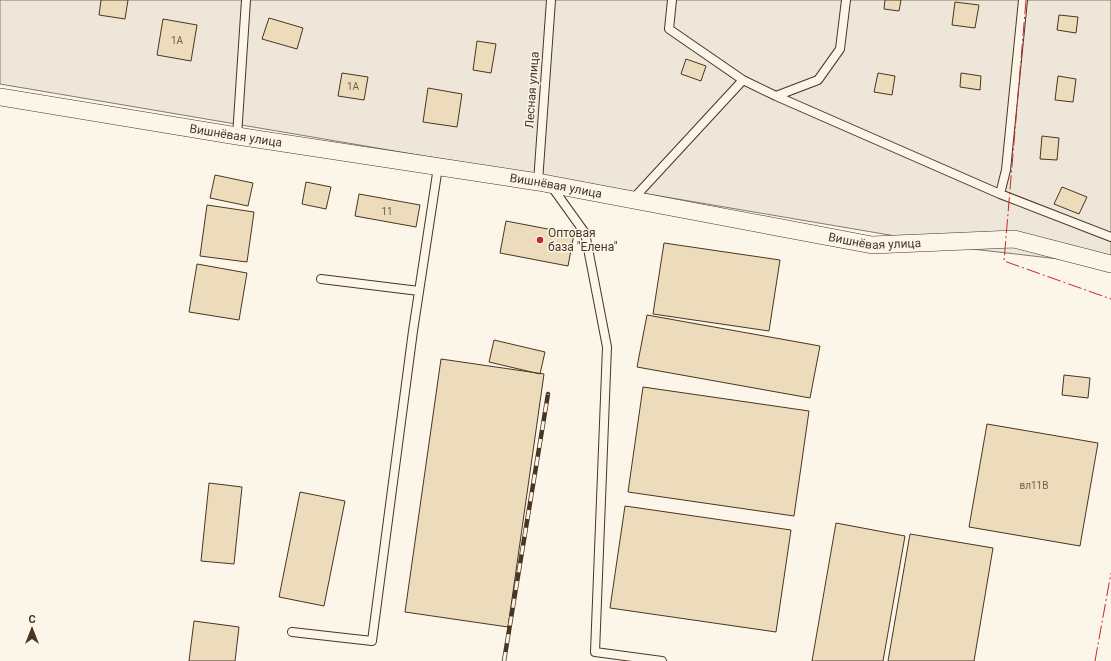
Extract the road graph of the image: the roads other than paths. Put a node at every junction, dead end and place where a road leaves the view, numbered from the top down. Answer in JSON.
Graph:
{"nodes":[{"id":1,"x":246,"y":0,"type":"edge"},
{"id":2,"x":551,"y":0,"type":"edge"},
{"id":3,"x":672,"y":0,"type":"edge"},
{"id":4,"x":846,"y":0,"type":"edge"},
{"id":5,"x":1023,"y":0,"type":"edge"},
{"id":6,"x":743,"y":80,"type":"junction"},
{"id":7,"x":776,"y":96,"type":"junction"},
{"id":8,"x":0,"y":97,"type":"edge"},
{"id":9,"x":238,"y":136,"type":"junction"},
{"id":10,"x":438,"y":167,"type":"junction"},
{"id":11,"x":544,"y":183,"type":"junction"},
{"id":12,"x":1000,"y":194,"type":"junction"},
{"id":13,"x":633,"y":200,"type":"junction"},
{"id":14,"x":1111,"y":237,"type":"edge"},
{"id":15,"x":1111,"y":264,"type":"edge"},
{"id":16,"x":321,"y":279,"type":"dead end"},
{"id":17,"x":419,"y":291,"type":"junction"},
{"id":18,"x":292,"y":632,"type":"dead end"},
{"id":19,"x":662,"y":661,"type":"edge"}],
"edges":[{"from":1,"to":9,"type":"lane"},
{"from":2,"to":11,"type":"lane","name":"Лесная улица"},
{"from":3,"to":6,"type":"lane"},
{"from":4,"to":7,"type":"lane"},
{"from":5,"to":12,"type":"lane"},
{"from":6,"to":7,"type":"lane"},
{"from":6,"to":13,"type":"lane"},
{"from":7,"to":12,"type":"lane"},
{"from":8,"to":9,"type":"street","name":"Вишнёвая улица"},
{"from":9,"to":10,"type":"street","name":"Вишнёвая улица"},
{"from":10,"to":11,"type":"street","name":"Вишнёвая улица"},
{"from":10,"to":17,"type":"lane"},
{"from":11,"to":13,"type":"street","name":"Вишнёвая улица"},
{"from":11,"to":19,"type":"lane"},
{"from":12,"to":14,"type":"lane"},
{"from":13,"to":15,"type":"street","name":"Вишнёвая улица"},
{"from":16,"to":17,"type":"lane"},
{"from":17,"to":18,"type":"lane"}]}
